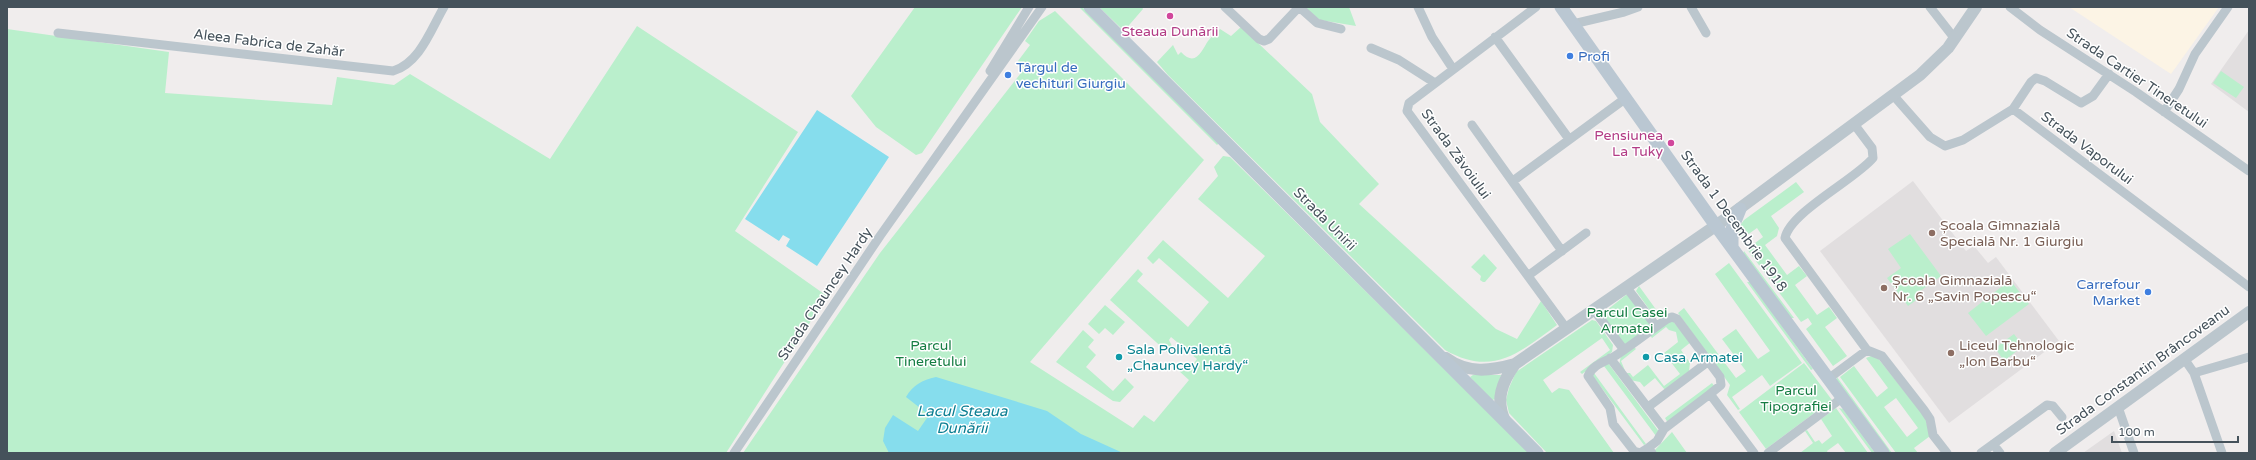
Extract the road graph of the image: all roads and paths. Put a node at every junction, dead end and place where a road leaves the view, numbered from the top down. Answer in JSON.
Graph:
{"nodes":[{"id":1,"x":444,"y":7,"type":"edge"},
{"id":2,"x":1029,"y":7,"type":"edge"},
{"id":3,"x":1042,"y":7,"type":"edge"},
{"id":4,"x":1090,"y":7,"type":"edge"},
{"id":5,"x":1299,"y":7,"type":"edge"},
{"id":6,"x":1418,"y":7,"type":"edge"},
{"id":7,"x":1536,"y":7,"type":"edge"},
{"id":8,"x":1560,"y":7,"type":"edge"},
{"id":9,"x":1638,"y":7,"type":"edge"},
{"id":10,"x":1691,"y":7,"type":"edge"},
{"id":11,"x":1930,"y":7,"type":"edge"},
{"id":12,"x":1976,"y":7,"type":"edge"},
{"id":13,"x":2010,"y":7,"type":"edge"},
{"id":14,"x":2228,"y":7,"type":"edge"},
{"id":15,"x":1231,"y":9,"type":"edge"},
{"id":16,"x":1573,"y":24,"type":"junction"},
{"id":17,"x":1341,"y":29,"type":"dead end"},
{"id":18,"x":58,"y":33,"type":"dead end"},
{"id":19,"x":1706,"y":33,"type":"dead end"},
{"id":20,"x":1495,"y":37,"type":"junction"},
{"id":21,"x":1955,"y":39,"type":"junction"},
{"id":22,"x":1371,"y":48,"type":"dead end"},
{"id":23,"x":1453,"y":69,"type":"junction"},
{"id":24,"x":2109,"y":74,"type":"junction"},
{"id":25,"x":1436,"y":83,"type":"junction"},
{"id":26,"x":1893,"y":95,"type":"junction"},
{"id":27,"x":1626,"y":98,"type":"junction"},
{"id":28,"x":2013,"y":110,"type":"junction"},
{"id":29,"x":2164,"y":112,"type":"junction"},
{"id":30,"x":1472,"y":124,"type":"dead end"},
{"id":31,"x":1854,"y":124,"type":"junction"},
{"id":32,"x":1569,"y":139,"type":"junction"},
{"id":33,"x":940,"y":150,"type":"junction"},
{"id":34,"x":2249,"y":171,"type":"edge"},
{"id":35,"x":1512,"y":181,"type":"junction"},
{"id":36,"x":1740,"y":209,"type":"junction"},
{"id":37,"x":1716,"y":226,"type":"junction"},
{"id":38,"x":1586,"y":233,"type":"dead end"},
{"id":39,"x":1732,"y":247,"type":"junction"},
{"id":40,"x":1562,"y":251,"type":"junction"},
{"id":41,"x":1529,"y":275,"type":"junction"},
{"id":42,"x":2249,"y":287,"type":"edge"},
{"id":43,"x":1627,"y":288,"type":"junction"},
{"id":44,"x":1594,"y":310,"type":"junction"},
{"id":45,"x":2249,"y":312,"type":"edge"},
{"id":46,"x":1656,"y":326,"type":"junction"},
{"id":47,"x":1566,"y":328,"type":"junction"},
{"id":48,"x":1435,"y":350,"type":"junction"},
{"id":49,"x":1624,"y":350,"type":"junction"},
{"id":50,"x":1867,"y":350,"type":"junction"},
{"id":51,"x":2249,"y":357,"type":"edge"},
{"id":52,"x":1610,"y":358,"type":"junction"},
{"id":53,"x":2185,"y":360,"type":"junction"},
{"id":54,"x":1709,"y":361,"type":"junction"},
{"id":55,"x":1515,"y":364,"type":"junction"},
{"id":56,"x":2194,"y":373,"type":"junction"},
{"id":57,"x":1828,"y":379,"type":"junction"},
{"id":58,"x":1710,"y":394,"type":"junction"},
{"id":59,"x":1842,"y":398,"type":"junction"},
{"id":60,"x":1648,"y":407,"type":"junction"},
{"id":61,"x":2118,"y":407,"type":"junction"},
{"id":62,"x":2062,"y":418,"type":"dead end"},
{"id":63,"x":1505,"y":421,"type":"junction"},
{"id":64,"x":1664,"y":429,"type":"junction"},
{"id":65,"x":1993,"y":444,"type":"junction"},
{"id":66,"x":1650,"y":450,"type":"edge"},
{"id":67,"x":734,"y":453,"type":"edge"},
{"id":68,"x":1537,"y":453,"type":"edge"},
{"id":69,"x":1754,"y":453,"type":"edge"},
{"id":70,"x":1768,"y":453,"type":"edge"},
{"id":71,"x":1882,"y":453,"type":"edge"},
{"id":72,"x":1947,"y":453,"type":"edge"},
{"id":73,"x":1981,"y":453,"type":"edge"},
{"id":74,"x":2000,"y":453,"type":"edge"},
{"id":75,"x":2055,"y":453,"type":"edge"},
{"id":76,"x":2134,"y":453,"type":"edge"},
{"id":77,"x":2222,"y":453,"type":"edge"}],
"edges":[{"from":1,"to":18,"type":"street","name":"Aleea Fabrica de Zahăr"},
{"from":2,"to":33,"type":"street","name":"Strada Chauncey Hardy"},
{"from":3,"to":33,"type":"street","name":"Strada Chauncey Hardy"},
{"from":4,"to":48,"type":"main road","name":"Strada Unirii"},
{"from":5,"to":15,"type":"street"},
{"from":5,"to":17,"type":"street"},
{"from":6,"to":23,"type":"street"},
{"from":7,"to":20,"type":"street","name":"Strada Zăvoiului"},
{"from":8,"to":16,"type":"main road","name":"Strada 1 Decembrie 1918"},
{"from":9,"to":16,"type":"street"},
{"from":10,"to":19,"type":"street"},
{"from":11,"to":21,"type":"street"},
{"from":12,"to":21,"type":"street"},
{"from":13,"to":24,"type":"street","name":"Strada Cartier Tineretului"},
{"from":14,"to":29,"type":"street"},
{"from":16,"to":27,"type":"main road","name":"Strada 1 Decembrie 1918"},
{"from":20,"to":23,"type":"street","name":"Strada Zăvoiului"},
{"from":20,"to":32,"type":"street"},
{"from":21,"to":26,"type":"street"},
{"from":22,"to":25,"type":"street"},
{"from":23,"to":25,"type":"street","name":"Strada Zăvoiului"},
{"from":24,"to":28,"type":"street"},
{"from":24,"to":29,"type":"street","name":"Strada Cartier Tineretului"},
{"from":25,"to":41,"type":"street","name":"Strada Zăvoiului"},
{"from":26,"to":28,"type":"street"},
{"from":26,"to":31,"type":"street"},
{"from":27,"to":32,"type":"street"},
{"from":27,"to":37,"type":"main road","name":"Strada 1 Decembrie 1918"},
{"from":28,"to":42,"type":"street","name":"Strada Vaporului"},
{"from":29,"to":34,"type":"street","name":"Strada Cartier Tineretului"},
{"from":30,"to":35,"type":"street"},
{"from":31,"to":36,"type":"street"},
{"from":31,"to":50,"type":"street"},
{"from":32,"to":35,"type":"street"},
{"from":33,"to":67,"type":"street","name":"Strada Chauncey Hardy"},
{"from":35,"to":40,"type":"street"},
{"from":36,"to":37,"type":"street"},
{"from":36,"to":39,"type":"main road"},
{"from":37,"to":39,"type":"main road","name":"Strada 1 Decembrie 1918"},
{"from":37,"to":43,"type":"street"},
{"from":38,"to":40,"type":"street"},
{"from":39,"to":57,"type":"main road","name":"Strada 1 Decembrie 1918"},
{"from":40,"to":41,"type":"street"},
{"from":41,"to":47,"type":"street","name":"Strada Zăvoiului"},
{"from":43,"to":44,"type":"street"},
{"from":43,"to":46,"type":"street"},
{"from":44,"to":47,"type":"street"},
{"from":44,"to":49,"type":"street"},
{"from":45,"to":53,"type":"street","name":"Strada Constantin Brâncoveanu"},
{"from":46,"to":49,"type":"street"},
{"from":46,"to":54,"type":"street"},
{"from":47,"to":55,"type":"street"},
{"from":48,"to":55,"type":"street"},
{"from":48,"to":63,"type":"main road","name":"Strada Unirii"},
{"from":49,"to":52,"type":"street"},
{"from":50,"to":57,"type":"street"},
{"from":50,"to":72,"type":"street"},
{"from":51,"to":56,"type":"street"},
{"from":52,"to":60,"type":"street"},
{"from":52,"to":66,"type":"street"},
{"from":53,"to":56,"type":"street"},
{"from":53,"to":61,"type":"street","name":"Strada Constantin Brâncoveanu"},
{"from":54,"to":58,"type":"street"},
{"from":54,"to":60,"type":"street"},
{"from":55,"to":63,"type":"street"},
{"from":56,"to":77,"type":"street"},
{"from":57,"to":59,"type":"main road","name":"Strada 1 Decembrie 1918"},
{"from":58,"to":64,"type":"street"},
{"from":58,"to":69,"type":"street"},
{"from":59,"to":70,"type":"street"},
{"from":59,"to":71,"type":"main road","name":"Strada 1 Decembrie 1918"},
{"from":60,"to":64,"type":"street"},
{"from":61,"to":75,"type":"street","name":"Strada Constantin Brâncoveanu"},
{"from":61,"to":76,"type":"street"},
{"from":62,"to":65,"type":"street"},
{"from":63,"to":68,"type":"main road","name":"Strada Unirii"},
{"from":64,"to":66,"type":"street"},
{"from":65,"to":73,"type":"street"},
{"from":65,"to":74,"type":"street"}]}
